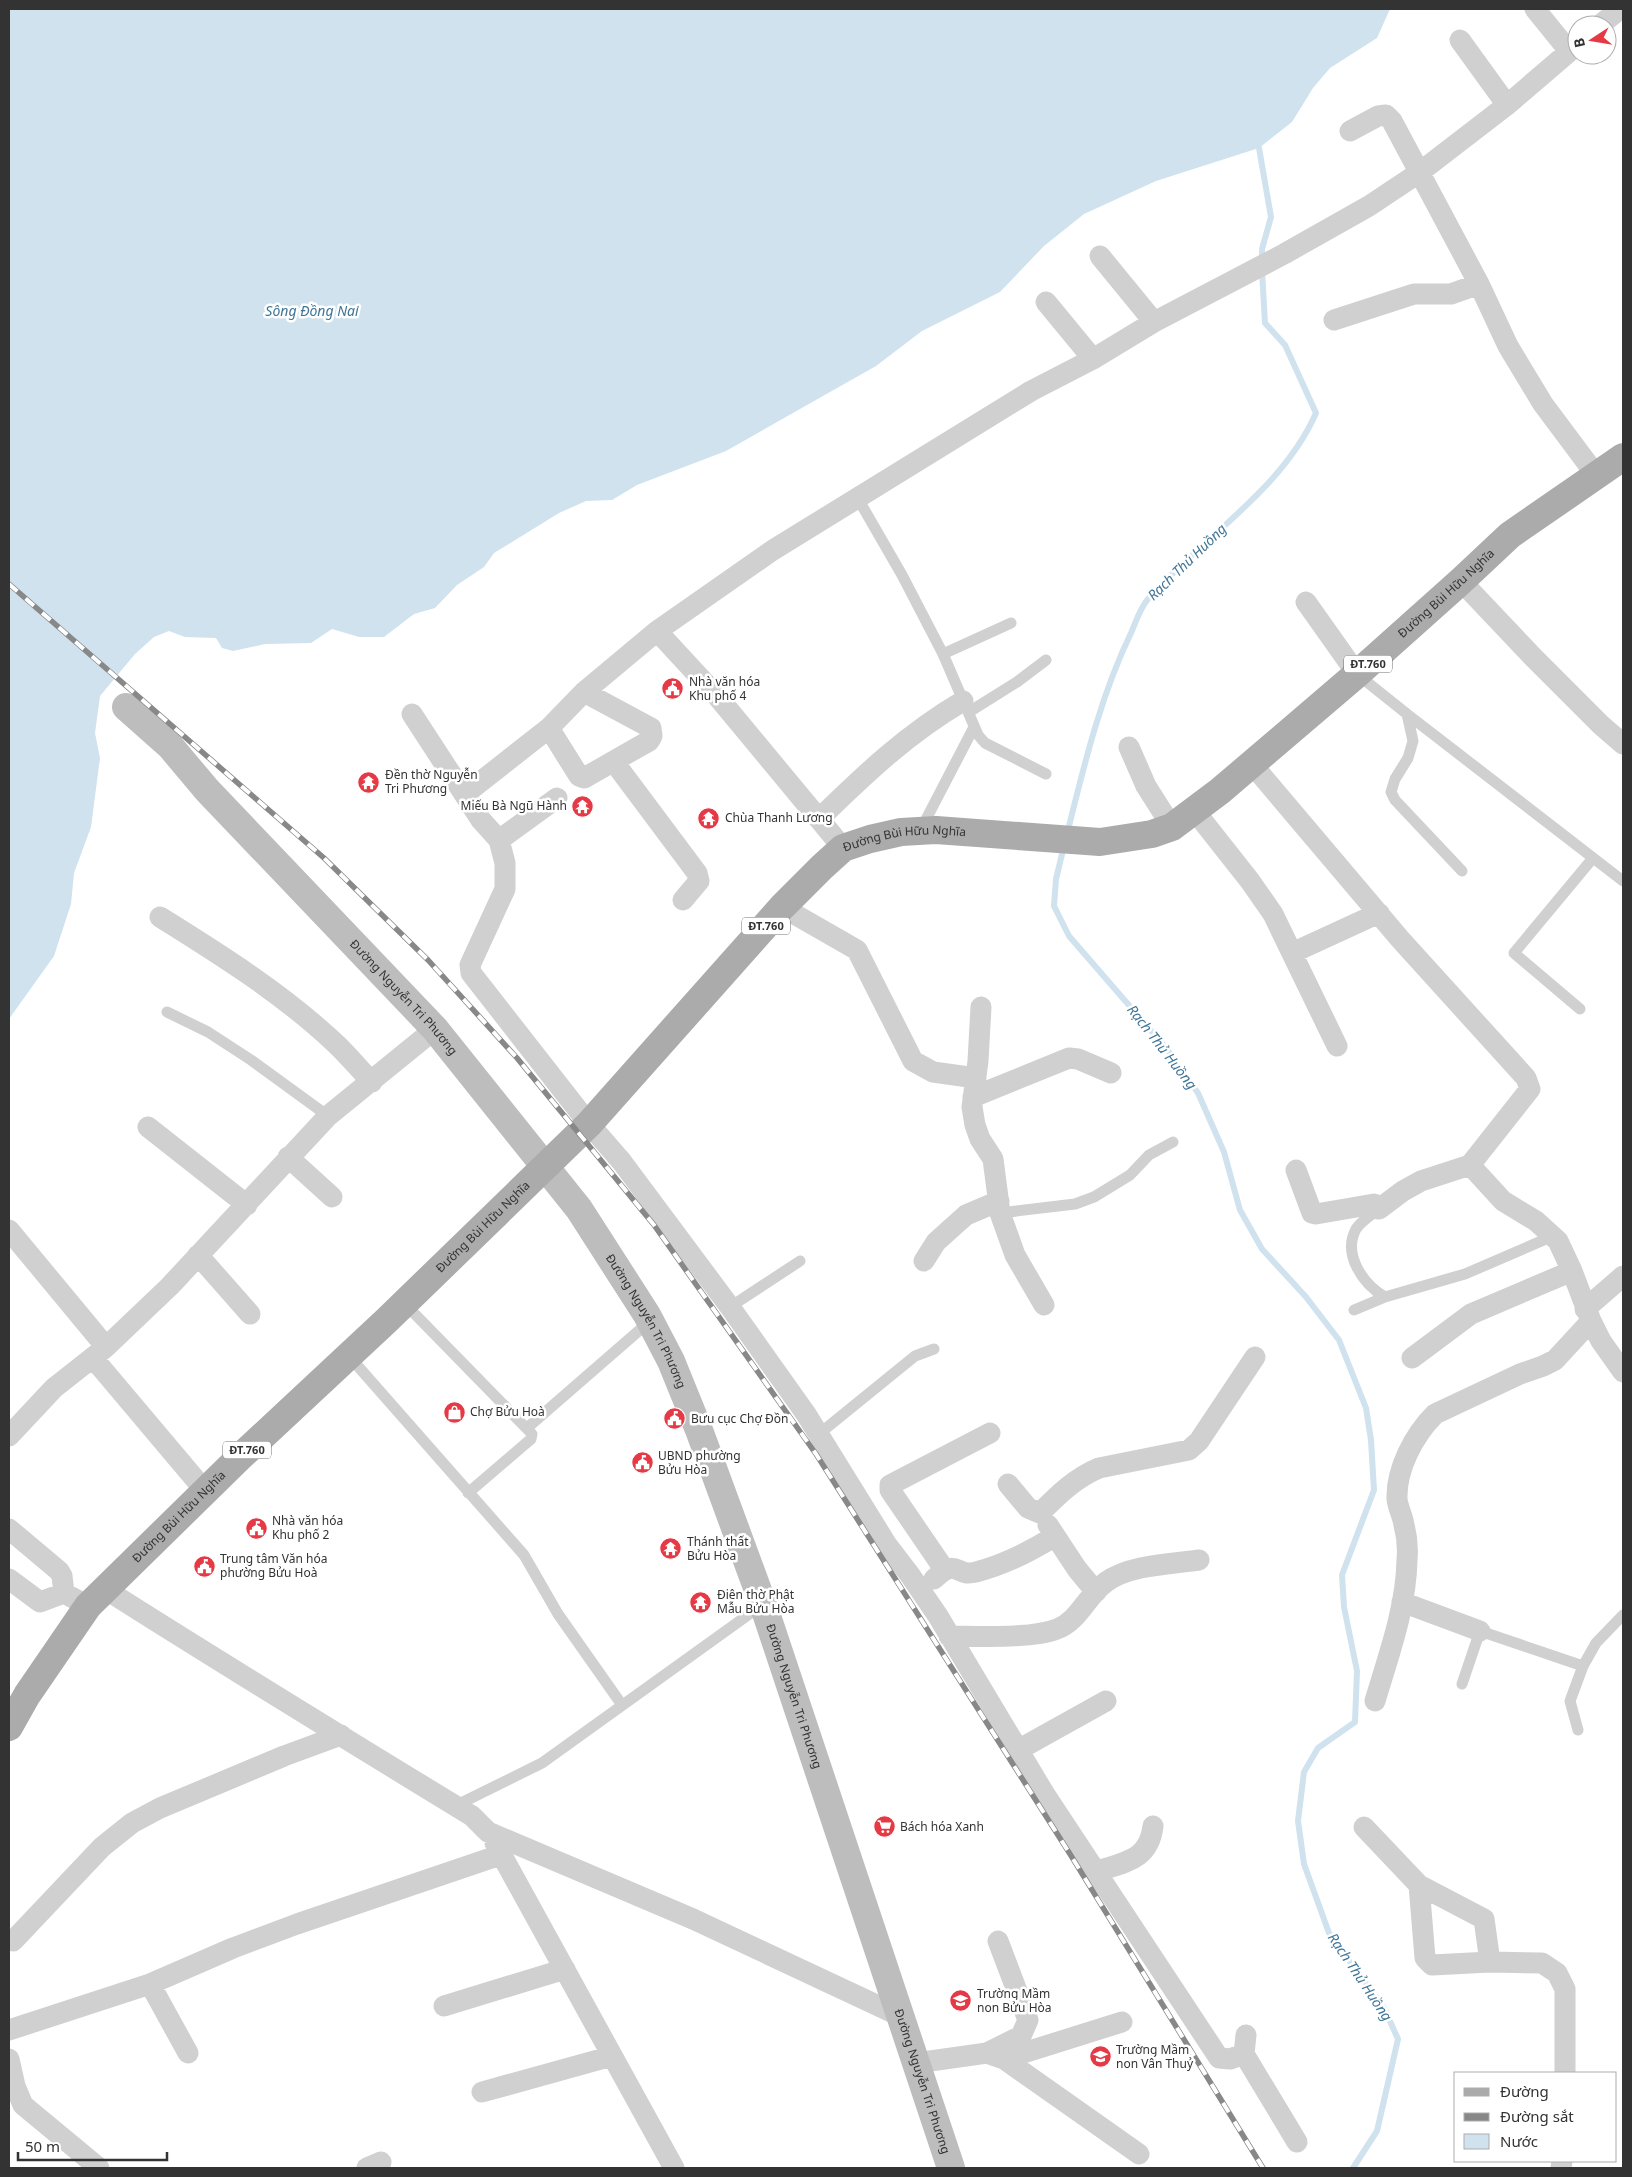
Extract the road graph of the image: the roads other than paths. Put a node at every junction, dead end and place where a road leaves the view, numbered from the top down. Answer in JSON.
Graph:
{"nodes":[{"id":1,"x":1535,"y":9,"type":"edge"},
{"id":2,"x":1460,"y":40,"type":"dead end"},
{"id":3,"x":1567,"y":42,"type":"edge"},
{"id":4,"x":1567,"y":53,"type":"edge"},
{"id":5,"x":1507,"y":105,"type":"junction"},
{"id":6,"x":1350,"y":131,"type":"dead end"},
{"id":7,"x":1420,"y":172,"type":"junction"},
{"id":8,"x":1100,"y":256,"type":"dead end"},
{"id":9,"x":1479,"y":284,"type":"junction"},
{"id":10,"x":1046,"y":302,"type":"dead end"},
{"id":11,"x":1334,"y":320,"type":"dead end"},
{"id":12,"x":1154,"y":322,"type":"junction"},
{"id":13,"x":1093,"y":359,"type":"junction"},
{"id":14,"x":1615,"y":466,"type":"edge"},
{"id":15,"x":857,"y":497,"type":"junction"},
{"id":16,"x":1461,"y":581,"type":"junction"},
{"id":17,"x":1306,"y":602,"type":"dead end"},
{"id":18,"x":1011,"y":624,"type":"dead end"},
{"id":19,"x":657,"y":631,"type":"junction"},
{"id":20,"x":943,"y":654,"type":"junction"},
{"id":21,"x":1046,"y":660,"type":"dead end"},
{"id":22,"x":1357,"y":674,"type":"junction"},
{"id":23,"x":584,"y":692,"type":"junction"},
{"id":24,"x":966,"y":706,"type":"junction"},
{"id":25,"x":122,"y":711,"type":"dead end"},
{"id":26,"x":412,"y":714,"type":"dead end"},
{"id":27,"x":1407,"y":714,"type":"junction"},
{"id":28,"x":974,"y":727,"type":"junction"},
{"id":29,"x":549,"y":728,"type":"junction"},
{"id":30,"x":1623,"y":744,"type":"edge"},
{"id":31,"x":1129,"y":747,"type":"dead end"},
{"id":32,"x":614,"y":762,"type":"junction"},
{"id":33,"x":1251,"y":763,"type":"junction"},
{"id":34,"x":1046,"y":774,"type":"dead end"},
{"id":35,"x":465,"y":794,"type":"junction"},
{"id":36,"x":557,"y":798,"type":"dead end"},
{"id":37,"x":1194,"y":810,"type":"junction"},
{"id":38,"x":819,"y":819,"type":"junction"},
{"id":39,"x":1172,"y":827,"type":"junction"},
{"id":40,"x":920,"y":831,"type":"junction"},
{"id":41,"x":499,"y":840,"type":"junction"},
{"id":42,"x":843,"y":848,"type":"junction"},
{"id":43,"x":1592,"y":858,"type":"junction"},
{"id":44,"x":1462,"y":871,"type":"dead end"},
{"id":45,"x":1623,"y":882,"type":"edge"},
{"id":46,"x":683,"y":900,"type":"dead end"},
{"id":47,"x":782,"y":907,"type":"junction"},
{"id":48,"x":1379,"y":914,"type":"junction"},
{"id":49,"x":160,"y":917,"type":"dead end"},
{"id":50,"x":1292,"y":953,"type":"junction"},
{"id":51,"x":981,"y":1006,"type":"dead end"},
{"id":52,"x":1580,"y":1009,"type":"dead end"},
{"id":53,"x":167,"y":1012,"type":"dead end"},
{"id":54,"x":435,"y":1029,"type":"junction"},
{"id":55,"x":1337,"y":1046,"type":"dead end"},
{"id":56,"x":1111,"y":1073,"type":"dead end"},
{"id":57,"x":372,"y":1082,"type":"junction"},
{"id":58,"x":974,"y":1088,"type":"junction"},
{"id":59,"x":328,"y":1116,"type":"junction"},
{"id":60,"x":588,"y":1124,"type":"junction"},
{"id":61,"x":148,"y":1127,"type":"dead end"},
{"id":62,"x":1173,"y":1142,"type":"dead end"},
{"id":63,"x":288,"y":1157,"type":"junction"},
{"id":64,"x":1470,"y":1165,"type":"junction"},
{"id":65,"x":545,"y":1166,"type":"junction"},
{"id":66,"x":1296,"y":1170,"type":"dead end"},
{"id":67,"x":332,"y":1197,"type":"dead end"},
{"id":68,"x":247,"y":1204,"type":"junction"},
{"id":69,"x":1000,"y":1207,"type":"junction"},
{"id":70,"x":1379,"y":1209,"type":"junction"},
{"id":71,"x":9,"y":1230,"type":"edge"},
{"id":72,"x":1553,"y":1236,"type":"junction"},
{"id":73,"x":198,"y":1255,"type":"junction"},
{"id":74,"x":800,"y":1260,"type":"dead end"},
{"id":75,"x":924,"y":1261,"type":"dead end"},
{"id":76,"x":1572,"y":1270,"type":"junction"},
{"id":77,"x":1623,"y":1276,"type":"edge"},
{"id":78,"x":1385,"y":1297,"type":"junction"},
{"id":79,"x":404,"y":1304,"type":"junction"},
{"id":80,"x":1044,"y":1305,"type":"dead end"},
{"id":81,"x":730,"y":1307,"type":"junction"},
{"id":82,"x":1354,"y":1310,"type":"dead end"},
{"id":83,"x":250,"y":1314,"type":"dead end"},
{"id":84,"x":1588,"y":1315,"type":"junction"},
{"id":85,"x":650,"y":1321,"type":"junction"},
{"id":86,"x":934,"y":1349,"type":"dead end"},
{"id":87,"x":99,"y":1353,"type":"junction"},
{"id":88,"x":348,"y":1355,"type":"junction"},
{"id":89,"x":1255,"y":1358,"type":"dead end"},
{"id":90,"x":1412,"y":1358,"type":"dead end"},
{"id":91,"x":1623,"y":1372,"type":"edge"},
{"id":92,"x":527,"y":1428,"type":"junction"},
{"id":93,"x":990,"y":1432,"type":"dead end"},
{"id":94,"x":819,"y":1434,"type":"junction"},
{"id":95,"x":9,"y":1436,"type":"edge"},
{"id":96,"x":1008,"y":1484,"type":"dead end"},
{"id":97,"x":206,"y":1492,"type":"junction"},
{"id":98,"x":468,"y":1493,"type":"junction"},
{"id":99,"x":1040,"y":1512,"type":"junction"},
{"id":100,"x":9,"y":1529,"type":"edge"},
{"id":101,"x":1055,"y":1536,"type":"junction"},
{"id":102,"x":1199,"y":1560,"type":"dead end"},
{"id":103,"x":944,"y":1570,"type":"junction"},
{"id":104,"x":9,"y":1579,"type":"edge"},
{"id":105,"x":921,"y":1592,"type":"junction"},
{"id":106,"x":1096,"y":1592,"type":"junction"},
{"id":107,"x":64,"y":1593,"type":"junction"},
{"id":108,"x":96,"y":1598,"type":"junction"},
{"id":109,"x":1402,"y":1602,"type":"junction"},
{"id":110,"x":764,"y":1604,"type":"junction"},
{"id":111,"x":1623,"y":1615,"type":"edge"},
{"id":112,"x":1480,"y":1631,"type":"junction"},
{"id":113,"x":950,"y":1636,"type":"junction"},
{"id":114,"x":1583,"y":1666,"type":"junction"},
{"id":115,"x":1462,"y":1684,"type":"dead end"},
{"id":116,"x":1106,"y":1701,"type":"dead end"},
{"id":117,"x":1375,"y":1701,"type":"dead end"},
{"id":118,"x":622,"y":1706,"type":"junction"},
{"id":119,"x":9,"y":1727,"type":"edge"},
{"id":120,"x":1578,"y":1730,"type":"dead end"},
{"id":121,"x":341,"y":1735,"type":"junction"},
{"id":122,"x":1018,"y":1750,"type":"junction"},
{"id":123,"x":455,"y":1806,"type":"junction"},
{"id":124,"x":1153,"y":1826,"type":"dead end"},
{"id":125,"x":1364,"y":1826,"type":"dead end"},
{"id":126,"x":488,"y":1832,"type":"junction"},
{"id":127,"x":503,"y":1854,"type":"junction"},
{"id":128,"x":1096,"y":1872,"type":"junction"},
{"id":129,"x":1419,"y":1885,"type":"junction"},
{"id":130,"x":13,"y":1940,"type":"dead end"},
{"id":131,"x":998,"y":1941,"type":"dead end"},
{"id":132,"x":1490,"y":1962,"type":"junction"},
{"id":133,"x":565,"y":1969,"type":"junction"},
{"id":134,"x":150,"y":1984,"type":"junction"},
{"id":135,"x":444,"y":2006,"type":"dead end"},
{"id":136,"x":900,"y":2016,"type":"junction"},
{"id":137,"x":1122,"y":2022,"type":"dead end"},
{"id":138,"x":9,"y":2030,"type":"edge"},
{"id":139,"x":188,"y":2053,"type":"dead end"},
{"id":140,"x":612,"y":2056,"type":"junction"},
{"id":141,"x":995,"y":2056,"type":"junction"},
{"id":142,"x":9,"y":2060,"type":"edge"},
{"id":143,"x":916,"y":2062,"type":"junction"},
{"id":144,"x":1565,"y":2072,"type":"edge"},
{"id":145,"x":482,"y":2092,"type":"dead end"},
{"id":146,"x":1297,"y":2142,"type":"dead end"},
{"id":147,"x":1139,"y":2154,"type":"dead end"},
{"id":148,"x":99,"y":2168,"type":"edge"},
{"id":149,"x":674,"y":2168,"type":"edge"},
{"id":150,"x":951,"y":2168,"type":"edge"}],
"edges":[{"from":1,"to":3,"type":"street"},
{"from":2,"to":5,"type":"street"},
{"from":4,"to":5,"type":"street"},
{"from":5,"to":7,"type":"street"},
{"from":6,"to":7,"type":"street"},
{"from":7,"to":9,"type":"street"},
{"from":7,"to":12,"type":"street"},
{"from":8,"to":12,"type":"street"},
{"from":9,"to":11,"type":"street"},
{"from":9,"to":14,"type":"street"},
{"from":10,"to":13,"type":"street"},
{"from":12,"to":13,"type":"street"},
{"from":13,"to":15,"type":"street"},
{"from":14,"to":16,"type":"main road","name":"Đường Bùi Hữu Nghĩa","number":"ĐT.760"},
{"from":15,"to":19,"type":"street"},
{"from":15,"to":20,"type":"lane"},
{"from":16,"to":22,"type":"main road","name":"Đường Bùi Hữu Nghĩa","number":"ĐT.760"},
{"from":16,"to":30,"type":"street"},
{"from":17,"to":22,"type":"street"},
{"from":18,"to":20,"type":"lane"},
{"from":19,"to":23,"type":"street"},
{"from":19,"to":38,"type":"street"},
{"from":20,"to":24,"type":"lane"},
{"from":21,"to":24,"type":"lane"},
{"from":22,"to":27,"type":"lane"},
{"from":22,"to":33,"type":"main road","name":"Đường Bùi Hữu Nghĩa","number":"ĐT.760"},
{"from":23,"to":29,"type":"street"},
{"from":23,"to":32,"type":"street"},
{"from":24,"to":28,"type":"lane"},
{"from":24,"to":38,"type":"street"},
{"from":25,"to":54,"type":"main road","name":"Đường Nguyễn Tri Phương"},
{"from":26,"to":35,"type":"street"},
{"from":27,"to":43,"type":"lane"},
{"from":27,"to":44,"type":"lane"},
{"from":28,"to":34,"type":"lane"},
{"from":28,"to":40,"type":"lane"},
{"from":29,"to":32,"type":"street"},
{"from":29,"to":35,"type":"street"},
{"from":31,"to":39,"type":"street"},
{"from":32,"to":46,"type":"street"},
{"from":33,"to":37,"type":"main road","name":"Đường Bùi Hữu Nghĩa","number":"ĐT.760"},
{"from":33,"to":48,"type":"street"},
{"from":35,"to":41,"type":"street"},
{"from":36,"to":41,"type":"street"},
{"from":37,"to":39,"type":"main road","name":"Đường Bùi Hữu Nghĩa","number":"ĐT.760"},
{"from":37,"to":50,"type":"street"},
{"from":38,"to":42,"type":"street"},
{"from":39,"to":40,"type":"main road","name":"Đường Bùi Hữu Nghĩa","number":"ĐT.760"},
{"from":40,"to":42,"type":"main road","name":"Đường Bùi Hữu Nghĩa","number":"ĐT.760"},
{"from":41,"to":60,"type":"street"},
{"from":42,"to":47,"type":"main road","name":"Đường Bùi Hữu Nghĩa","number":"ĐT.760"},
{"from":43,"to":45,"type":"lane"},
{"from":43,"to":52,"type":"lane"},
{"from":47,"to":58,"type":"street"},
{"from":47,"to":60,"type":"main road","name":"Đường Bùi Hữu Nghĩa","number":"ĐT.760"},
{"from":48,"to":50,"type":"street"},
{"from":48,"to":64,"type":"street"},
{"from":49,"to":57,"type":"street"},
{"from":50,"to":55,"type":"street"},
{"from":51,"to":58,"type":"street"},
{"from":53,"to":59,"type":"lane"},
{"from":54,"to":57,"type":"street"},
{"from":54,"to":65,"type":"main road","name":"Đường Nguyễn Tri Phương"},
{"from":56,"to":58,"type":"street"},
{"from":57,"to":59,"type":"street"},
{"from":58,"to":69,"type":"street"},
{"from":59,"to":63,"type":"street"},
{"from":60,"to":65,"type":"main road","name":"Đường Bùi Hữu Nghĩa","number":"ĐT.760"},
{"from":60,"to":81,"type":"street"},
{"from":61,"to":68,"type":"street"},
{"from":62,"to":69,"type":"lane"},
{"from":63,"to":67,"type":"street"},
{"from":63,"to":68,"type":"street"},
{"from":64,"to":70,"type":"street"},
{"from":64,"to":72,"type":"street"},
{"from":65,"to":79,"type":"main road","name":"Đường Bùi Hữu Nghĩa","number":"ĐT.760"},
{"from":65,"to":85,"type":"main road","name":"Đường Nguyễn Tri Phương"},
{"from":66,"to":70,"type":"street"},
{"from":68,"to":73,"type":"street"},
{"from":69,"to":75,"type":"street"},
{"from":69,"to":80,"type":"street"},
{"from":70,"to":78,"type":"lane"},
{"from":71,"to":87,"type":"street"},
{"from":72,"to":76,"type":"street"},
{"from":72,"to":78,"type":"lane"},
{"from":73,"to":83,"type":"street"},
{"from":73,"to":87,"type":"street"},
{"from":74,"to":81,"type":"lane"},
{"from":76,"to":84,"type":"street"},
{"from":76,"to":90,"type":"street"},
{"from":77,"to":84,"type":"street"},
{"from":78,"to":82,"type":"lane"},
{"from":79,"to":88,"type":"main road","name":"Đường Bùi Hữu Nghĩa","number":"ĐT.760"},
{"from":79,"to":92,"type":"lane"},
{"from":81,"to":94,"type":"street"},
{"from":84,"to":91,"type":"street"},
{"from":84,"to":109,"type":"street"},
{"from":85,"to":92,"type":"lane"},
{"from":85,"to":110,"type":"main road","name":"Đường Nguyễn Tri Phương"},
{"from":86,"to":94,"type":"lane"},
{"from":87,"to":95,"type":"street"},
{"from":87,"to":97,"type":"street"},
{"from":88,"to":97,"type":"main road","name":"Đường Bùi Hữu Nghĩa","number":"ĐT.760"},
{"from":88,"to":98,"type":"lane"},
{"from":89,"to":99,"type":"street"},
{"from":92,"to":98,"type":"lane"},
{"from":93,"to":103,"type":"street"},
{"from":94,"to":105,"type":"street"},
{"from":96,"to":99,"type":"street"},
{"from":97,"to":108,"type":"main road","name":"Đường Bùi Hữu Nghĩa","number":"ĐT.760"},
{"from":98,"to":118,"type":"lane"},
{"from":99,"to":101,"type":"street"},
{"from":100,"to":107,"type":"street"},
{"from":101,"to":103,"type":"street"},
{"from":101,"to":106,"type":"street"},
{"from":102,"to":106,"type":"street"},
{"from":103,"to":105,"type":"street"},
{"from":104,"to":107,"type":"street"},
{"from":105,"to":113,"type":"street"},
{"from":106,"to":113,"type":"street"},
{"from":107,"to":108,"type":"street"},
{"from":108,"to":119,"type":"main road","name":"Đường Bùi Hữu Nghĩa","number":"ĐT.760"},
{"from":108,"to":121,"type":"street"},
{"from":109,"to":112,"type":"street"},
{"from":109,"to":117,"type":"street"},
{"from":110,"to":118,"type":"lane"},
{"from":110,"to":136,"type":"main road","name":"Đường Nguyễn Tri Phương"},
{"from":111,"to":114,"type":"lane"},
{"from":112,"to":114,"type":"lane"},
{"from":112,"to":115,"type":"lane"},
{"from":113,"to":122,"type":"street"},
{"from":114,"to":120,"type":"lane"},
{"from":116,"to":122,"type":"street"},
{"from":118,"to":123,"type":"lane"},
{"from":121,"to":123,"type":"street"},
{"from":121,"to":130,"type":"street"},
{"from":122,"to":128,"type":"street"},
{"from":123,"to":126,"type":"street"},
{"from":124,"to":128,"type":"street"},
{"from":125,"to":129,"type":"street"},
{"from":126,"to":127,"type":"street"},
{"from":126,"to":136,"type":"street"},
{"from":127,"to":133,"type":"street"},
{"from":127,"to":134,"type":"street"},
{"from":128,"to":146,"type":"street"},
{"from":129,"to":132,"type":"street"},
{"from":129,"to":132,"type":"street"},
{"from":131,"to":141,"type":"street"},
{"from":132,"to":144,"type":"street"},
{"from":133,"to":135,"type":"street"},
{"from":133,"to":140,"type":"street"},
{"from":134,"to":138,"type":"street"},
{"from":134,"to":139,"type":"street"},
{"from":136,"to":143,"type":"main road","name":"Đường Nguyễn Tri Phương"},
{"from":137,"to":141,"type":"street"},
{"from":140,"to":145,"type":"street"},
{"from":140,"to":149,"type":"street"},
{"from":141,"to":143,"type":"street"},
{"from":141,"to":147,"type":"street"},
{"from":142,"to":148,"type":"street"},
{"from":143,"to":150,"type":"main road","name":"Đường Nguyễn Tri Phương"}]}
